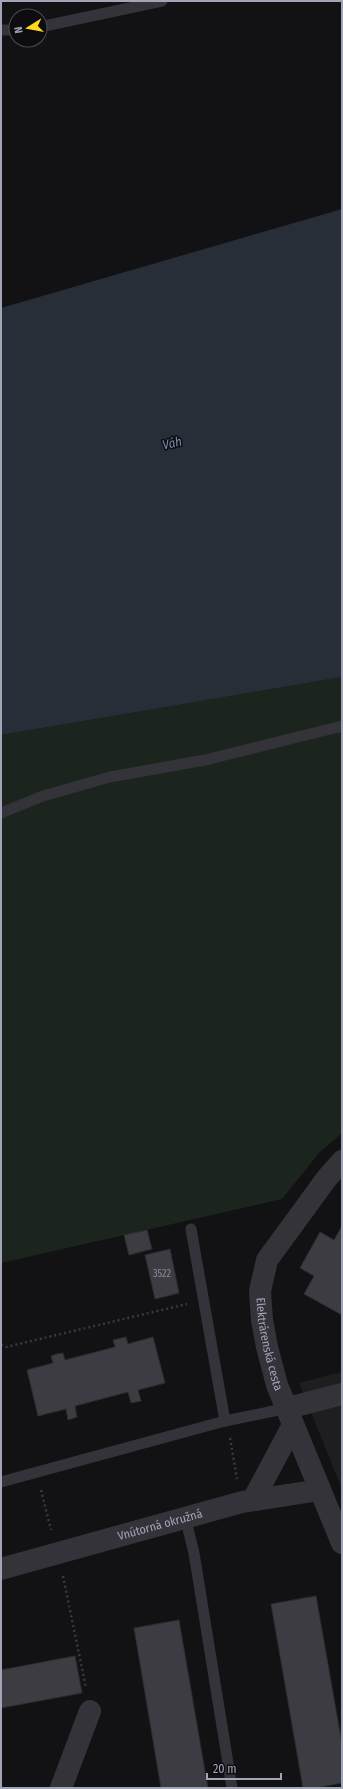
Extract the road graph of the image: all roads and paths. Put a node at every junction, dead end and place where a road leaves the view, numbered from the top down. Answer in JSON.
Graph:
{"nodes":[{"id":1,"x":162,"y":1,"type":"edge"},
{"id":2,"x":48,"y":25,"type":"edge"},
{"id":3,"x":342,"y":726,"type":"edge"},
{"id":4,"x":1,"y":813,"type":"edge"},
{"id":5,"x":342,"y":1161,"type":"edge"},
{"id":6,"x":191,"y":1229,"type":"dead end"},
{"id":7,"x":204,"y":1300,"type":"junction"},
{"id":8,"x":1,"y":1345,"type":"edge"},
{"id":9,"x":342,"y":1394,"type":"edge"},
{"id":10,"x":291,"y":1416,"type":"junction"},
{"id":11,"x":225,"y":1421,"type":"junction"},
{"id":12,"x":229,"y":1433,"type":"dead end"},
{"id":13,"x":36,"y":1472,"type":"junction"},
{"id":14,"x":1,"y":1482,"type":"edge"},
{"id":15,"x":238,"y":1485,"type":"dead end"},
{"id":16,"x":320,"y":1490,"type":"junction"},
{"id":17,"x":253,"y":1500,"type":"junction"},
{"id":18,"x":185,"y":1517,"type":"junction"},
{"id":19,"x":342,"y":1543,"type":"edge"},
{"id":20,"x":57,"y":1554,"type":"junction"},
{"id":21,"x":1,"y":1569,"type":"edge"},
{"id":22,"x":90,"y":1711,"type":"joint"},
{"id":23,"x":62,"y":1788,"type":"edge"},
{"id":24,"x":232,"y":1788,"type":"edge"}],
"edges":[{"from":1,"to":2,"type":"lane"},
{"from":3,"to":4,"type":"lane"},
{"from":5,"to":10,"type":"street","name":"Elektrárenská cesta"},
{"from":6,"to":7,"type":"lane"},
{"from":7,"to":8,"type":"path"},
{"from":7,"to":11,"type":"lane"},
{"from":9,"to":10,"type":"street"},
{"from":10,"to":11,"type":"lane"},
{"from":10,"to":16,"type":"street"},
{"from":10,"to":17,"type":"street"},
{"from":11,"to":13,"type":"lane"},
{"from":12,"to":15,"type":"path"},
{"from":13,"to":14,"type":"lane"},
{"from":13,"to":20,"type":"path"},
{"from":16,"to":17,"type":"street","name":"Vnútorná okružná"},
{"from":16,"to":19,"type":"street"},
{"from":17,"to":18,"type":"street","name":"Vnútorná okružná"},
{"from":18,"to":20,"type":"street","name":"Vnútorná okružná"},
{"from":18,"to":24,"type":"lane"},
{"from":20,"to":21,"type":"street","name":"Vnútorná okružná"},
{"from":20,"to":22,"type":"path"},
{"from":22,"to":23,"type":"street"}]}
